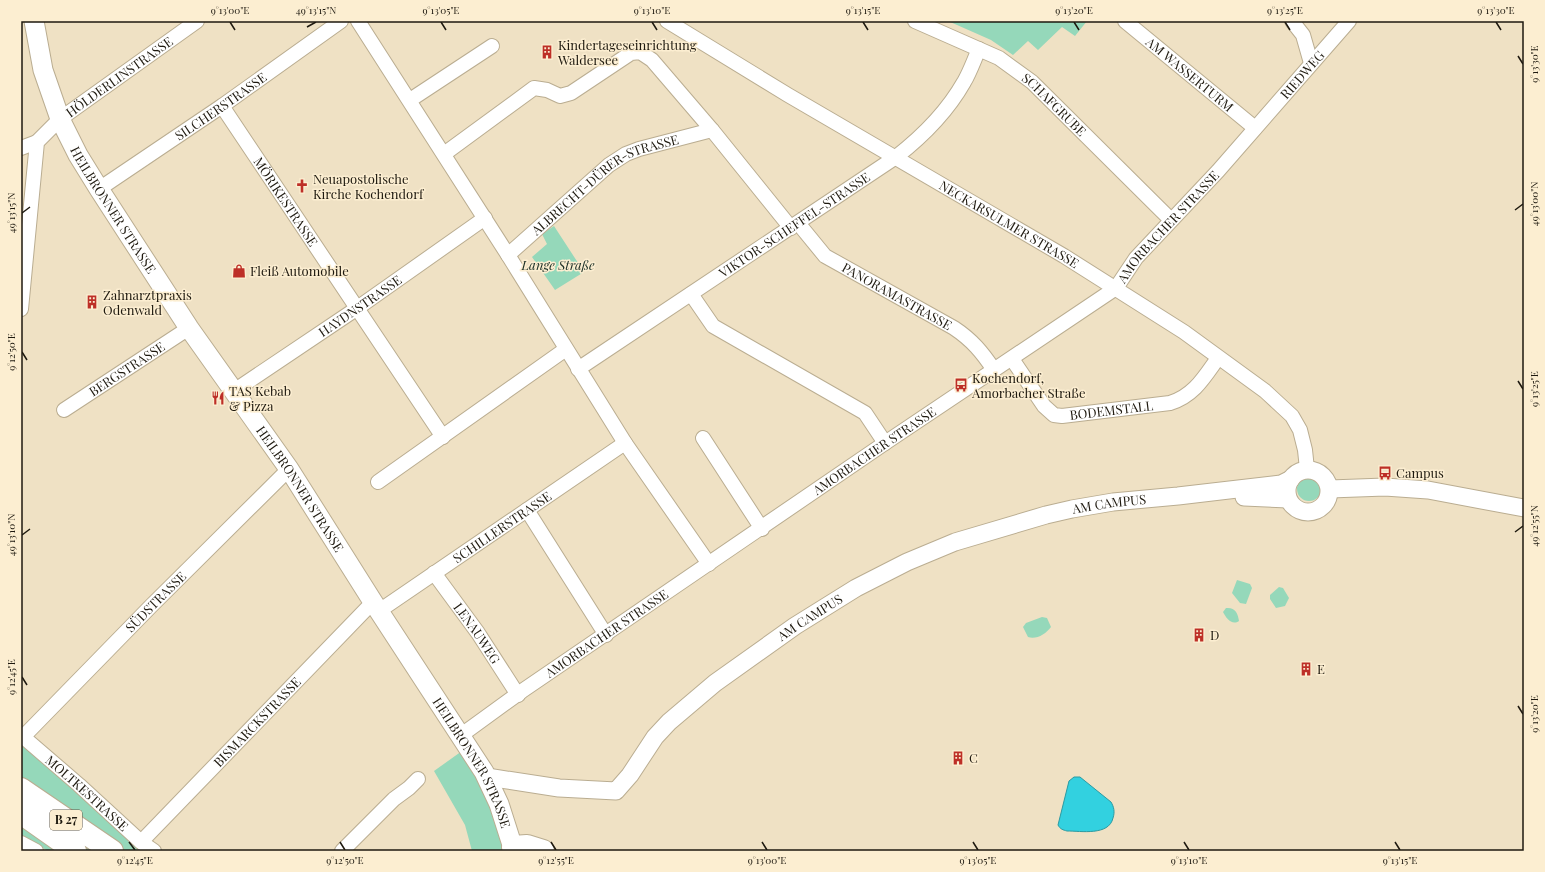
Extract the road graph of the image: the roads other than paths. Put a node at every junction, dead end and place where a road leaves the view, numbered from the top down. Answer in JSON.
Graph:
{"nodes":[{"id":1,"x":34,"y":21,"type":"edge"},
{"id":2,"x":197,"y":21,"type":"edge"},
{"id":3,"x":341,"y":21,"type":"edge"},
{"id":4,"x":358,"y":21,"type":"edge"},
{"id":5,"x":667,"y":21,"type":"edge"},
{"id":6,"x":915,"y":21,"type":"edge"},
{"id":7,"x":1126,"y":21,"type":"edge"},
{"id":8,"x":1292,"y":21,"type":"edge"},
{"id":9,"x":1349,"y":21,"type":"edge"},
{"id":10,"x":492,"y":46,"type":"dead end"},
{"id":11,"x":978,"y":48,"type":"junction"},
{"id":12,"x":1311,"y":64,"type":"junction"},
{"id":13,"x":410,"y":100,"type":"junction"},
{"id":14,"x":222,"y":106,"type":"junction"},
{"id":15,"x":60,"y":119,"type":"junction"},
{"id":16,"x":1255,"y":128,"type":"junction"},
{"id":17,"x":712,"y":130,"type":"junction"},
{"id":18,"x":37,"y":142,"type":"junction"},
{"id":19,"x":21,"y":148,"type":"edge"},
{"id":20,"x":444,"y":154,"type":"junction"},
{"id":21,"x":896,"y":157,"type":"junction"},
{"id":22,"x":99,"y":189,"type":"junction"},
{"id":23,"x":485,"y":218,"type":"junction"},
{"id":24,"x":1171,"y":220,"type":"junction"},
{"id":25,"x":794,"y":225,"type":"junction"},
{"id":26,"x":508,"y":255,"type":"junction"},
{"id":27,"x":1116,"y":288,"type":"junction"},
{"id":28,"x":691,"y":294,"type":"junction"},
{"id":29,"x":21,"y":309,"type":"edge"},
{"id":30,"x":356,"y":309,"type":"junction"},
{"id":31,"x":189,"y":328,"type":"junction"},
{"id":32,"x":566,"y":349,"type":"junction"},
{"id":33,"x":1218,"y":358,"type":"junction"},
{"id":34,"x":1012,"y":359,"type":"junction"},
{"id":35,"x":578,"y":369,"type":"junction"},
{"id":36,"x":994,"y":370,"type":"junction"},
{"id":37,"x":234,"y":391,"type":"junction"},
{"id":38,"x":64,"y":410,"type":"dead end"},
{"id":39,"x":443,"y":437,"type":"junction"},
{"id":40,"x":703,"y":438,"type":"dead end"},
{"id":41,"x":625,"y":443,"type":"junction"},
{"id":42,"x":885,"y":443,"type":"junction"},
{"id":43,"x":289,"y":469,"type":"junction"},
{"id":44,"x":1307,"y":470,"type":"junction"},
{"id":45,"x":1291,"y":479,"type":"junction"},
{"id":46,"x":378,"y":482,"type":"dead end"},
{"id":47,"x":1330,"y":490,"type":"junction"},
{"id":48,"x":1178,"y":496,"type":"junction"},
{"id":49,"x":1288,"y":499,"type":"junction"},
{"id":50,"x":1524,"y":508,"type":"edge"},
{"id":51,"x":527,"y":510,"type":"junction"},
{"id":52,"x":762,"y":529,"type":"junction"},
{"id":53,"x":709,"y":564,"type":"junction"},
{"id":54,"x":434,"y":573,"type":"junction"},
{"id":55,"x":376,"y":607,"type":"junction"},
{"id":56,"x":606,"y":635,"type":"junction"},
{"id":57,"x":518,"y":695,"type":"junction"},
{"id":58,"x":22,"y":736,"type":"edge"},
{"id":59,"x":460,"y":736,"type":"junction"},
{"id":60,"x":487,"y":777,"type":"junction"},
{"id":61,"x":418,"y":779,"type":"dead end"},
{"id":62,"x":21,"y":789,"type":"edge"},
{"id":63,"x":21,"y":813,"type":"edge"},
{"id":64,"x":141,"y":842,"type":"junction"},
{"id":65,"x":21,"y":843,"type":"edge"},
{"id":66,"x":513,"y":849,"type":"edge"},
{"id":67,"x":36,"y":851,"type":"edge"},
{"id":68,"x":75,"y":851,"type":"edge"},
{"id":69,"x":112,"y":851,"type":"edge"},
{"id":70,"x":154,"y":851,"type":"edge"},
{"id":71,"x":342,"y":851,"type":"edge"},
{"id":72,"x":543,"y":851,"type":"edge"}],
"edges":[{"from":1,"to":15,"type":"main road","name":"HEILBRONNER STRASSE"},
{"from":2,"to":15,"type":"street","name":"HÖLDERLINSTRASSE"},
{"from":3,"to":14,"type":"street","name":"SILCHERSTRASSE"},
{"from":4,"to":13,"type":"street"},
{"from":5,"to":21,"type":"street","name":"NECKARSULMER STRASSE"},
{"from":6,"to":11,"type":"street","name":"SCHAFGRUBE"},
{"from":7,"to":16,"type":"street","name":"AM WASSERTURM"},
{"from":8,"to":12,"type":"street"},
{"from":9,"to":12,"type":"street","name":"RIEDWEG"},
{"from":10,"to":13,"type":"street"},
{"from":11,"to":21,"type":"street","name":"VIKTOR-SCHEFFEL-STRASSE"},
{"from":11,"to":24,"type":"street","name":"SCHAFGRUBE"},
{"from":12,"to":16,"type":"street","name":"RIEDWEG"},
{"from":13,"to":20,"type":"street"},
{"from":14,"to":22,"type":"street","name":"SILCHERSTRASSE"},
{"from":14,"to":30,"type":"street","name":"MÖRIKESTRASSE"},
{"from":15,"to":18,"type":"street","name":"HÖLDERLINSTRASSE"},
{"from":15,"to":22,"type":"main road","name":"HEILBRONNER STRASSE"},
{"from":16,"to":24,"type":"street","name":"AMORBACHER STRASSE"},
{"from":17,"to":20,"type":"street","name":"PANORAMASTRASSE"},
{"from":17,"to":25,"type":"street","name":"PANORAMASTRASSE"},
{"from":17,"to":26,"type":"street","name":"ALBRECHT-DÜRER-STRASSE"},
{"from":18,"to":19,"type":"street"},
{"from":18,"to":29,"type":"street"},
{"from":20,"to":23,"type":"street"},
{"from":21,"to":25,"type":"street","name":"VIKTOR-SCHEFFEL-STRASSE"},
{"from":21,"to":27,"type":"street","name":"NECKARSULMER STRASSE"},
{"from":22,"to":31,"type":"main road","name":"HEILBRONNER STRASSE"},
{"from":23,"to":26,"type":"street"},
{"from":23,"to":30,"type":"street","name":"HAYDNSTRASSE"},
{"from":24,"to":27,"type":"street","name":"AMORBACHER STRASSE"},
{"from":25,"to":28,"type":"street","name":"VIKTOR-SCHEFFEL-STRASSE"},
{"from":25,"to":36,"type":"street","name":"PANORAMASTRASSE"},
{"from":26,"to":32,"type":"street"},
{"from":27,"to":33,"type":"street","name":"NECKARSULMER STRASSE"},
{"from":27,"to":34,"type":"street","name":"AMORBACHER STRASSE"},
{"from":28,"to":35,"type":"street","name":"VIKTOR-SCHEFFEL-STRASSE"},
{"from":28,"to":42,"type":"street"},
{"from":30,"to":37,"type":"street","name":"HAYDNSTRASSE"},
{"from":30,"to":39,"type":"street","name":"MÖRIKESTRASSE"},
{"from":31,"to":37,"type":"main road","name":"HEILBRONNER STRASSE"},
{"from":31,"to":38,"type":"street","name":"BERGSTRASSE"},
{"from":32,"to":35,"type":"street"},
{"from":32,"to":39,"type":"street"},
{"from":33,"to":34,"type":"street","name":"BODEMSTALL"},
{"from":33,"to":44,"type":"street","name":"NECKARSULMER STRASSE"},
{"from":34,"to":36,"type":"street","name":"AMORBACHER STRASSE"},
{"from":35,"to":41,"type":"street"},
{"from":36,"to":42,"type":"street","name":"AMORBACHER STRASSE"},
{"from":37,"to":43,"type":"main road","name":"HEILBRONNER STRASSE"},
{"from":39,"to":46,"type":"street"},
{"from":40,"to":52,"type":"street"},
{"from":41,"to":51,"type":"street","name":"SCHILLERSTRASSE"},
{"from":41,"to":53,"type":"street"},
{"from":42,"to":52,"type":"street","name":"AMORBACHER STRASSE"},
{"from":43,"to":55,"type":"main road","name":"HEILBRONNER STRASSE"},
{"from":43,"to":58,"type":"street","name":"SÜDSTRASSE"},
{"from":44,"to":45,"type":"street"},
{"from":44,"to":47,"type":"street"},
{"from":45,"to":48,"type":"street","name":"AM CAMPUS"},
{"from":45,"to":49,"type":"street"},
{"from":47,"to":49,"type":"street"},
{"from":47,"to":50,"type":"street"},
{"from":48,"to":49,"type":"street","name":"AM CAMPUS"},
{"from":48,"to":60,"type":"street","name":"AM CAMPUS"},
{"from":51,"to":54,"type":"street","name":"SCHILLERSTRASSE"},
{"from":51,"to":56,"type":"street"},
{"from":52,"to":53,"type":"street","name":"AMORBACHER STRASSE"},
{"from":53,"to":56,"type":"street","name":"AMORBACHER STRASSE"},
{"from":54,"to":55,"type":"street","name":"SCHILLERSTRASSE"},
{"from":54,"to":57,"type":"street","name":"LENAUWEG"},
{"from":55,"to":59,"type":"main road","name":"HEILBRONNER STRASSE"},
{"from":55,"to":64,"type":"street","name":"BISMARCKSTRASSE"},
{"from":56,"to":57,"type":"street","name":"AMORBACHER STRASSE"},
{"from":57,"to":59,"type":"street","name":"AMORBACHER STRASSE"},
{"from":58,"to":64,"type":"street","name":"MOLTKESTRASSE"},
{"from":59,"to":60,"type":"main road","name":"HEILBRONNER STRASSE"},
{"from":60,"to":66,"type":"main road","name":"HEILBRONNER STRASSE"},
{"from":61,"to":71,"type":"street"},
{"from":62,"to":69,"type":"highway","number":"B 27"},
{"from":63,"to":68,"type":"highway","number":"B 27"},
{"from":64,"to":70,"type":"street","name":"MOLTKESTRASSE"},
{"from":65,"to":67,"type":"street"},
{"from":66,"to":72,"type":"highway"}]}
